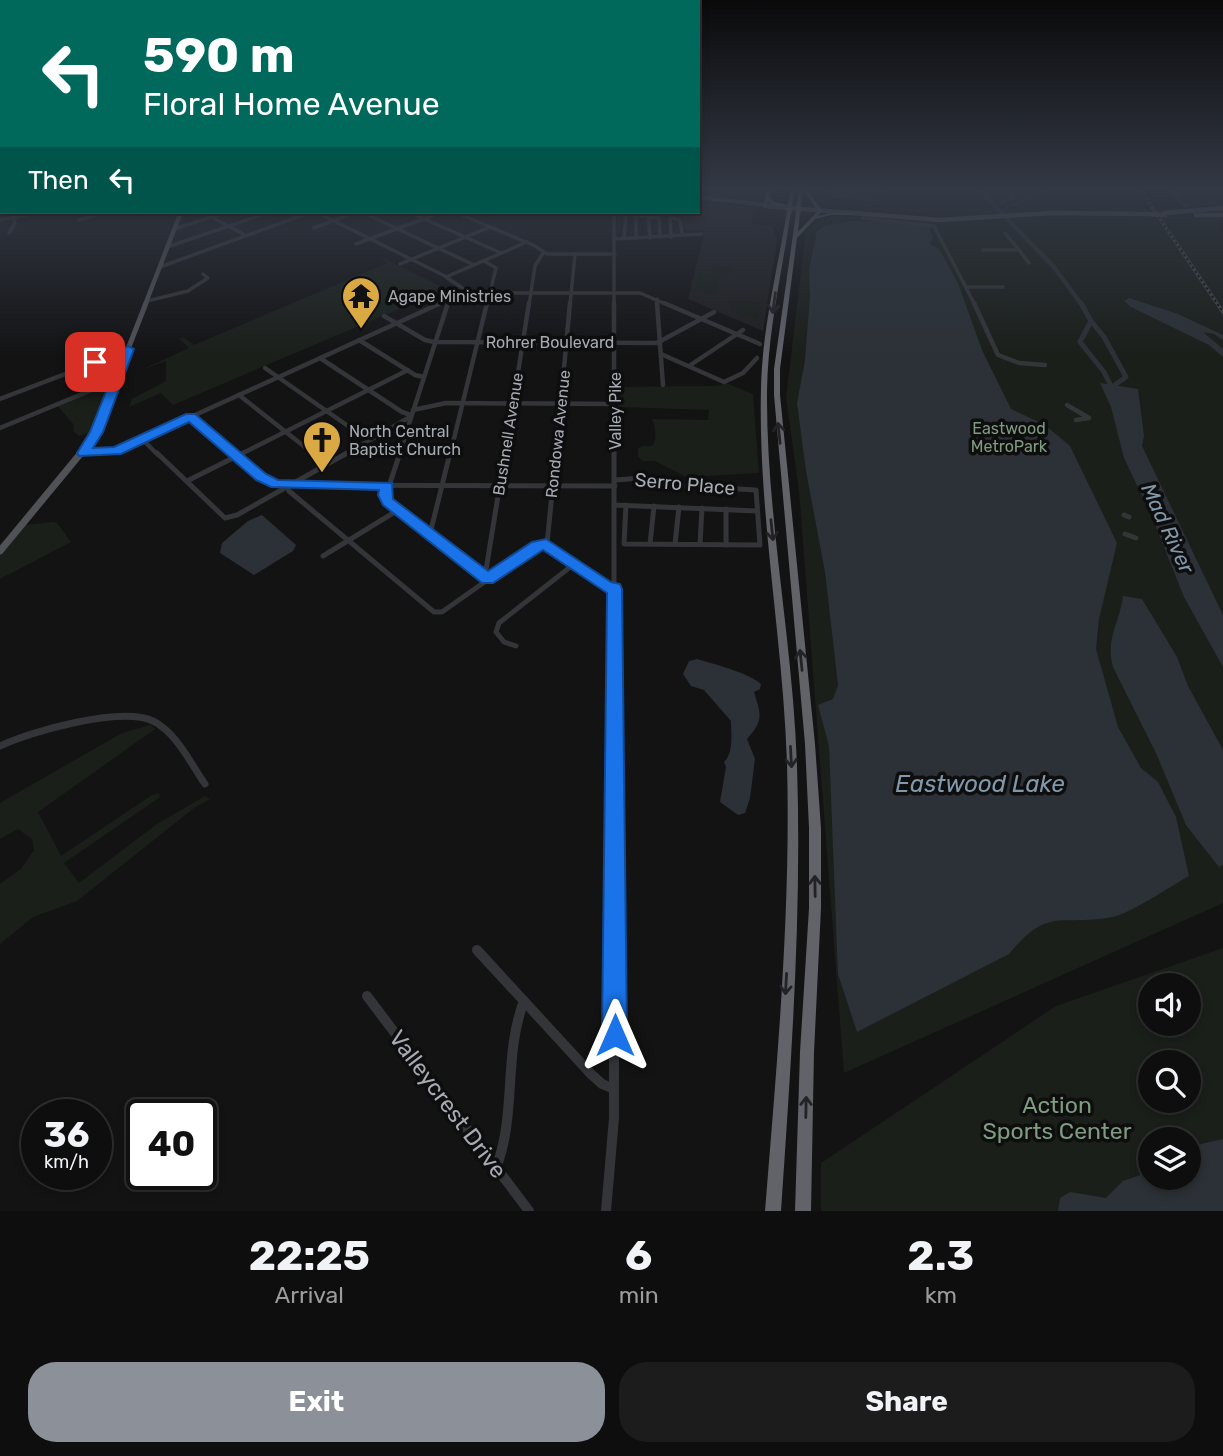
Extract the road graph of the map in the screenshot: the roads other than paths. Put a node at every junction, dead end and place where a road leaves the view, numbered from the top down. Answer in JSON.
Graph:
{"nodes":[{"id":1,"x":174,"y":245,"type":"edge"},
{"id":2,"x":220,"y":245,"type":"edge"},
{"id":3,"x":381,"y":245,"type":"edge"},
{"id":4,"x":430,"y":245,"type":"edge"},
{"id":5,"x":447,"y":245,"type":"edge"},
{"id":6,"x":482,"y":245,"type":"edge"},
{"id":7,"x":521,"y":245,"type":"edge"},
{"id":8,"x":531,"y":245,"type":"edge"},
{"id":9,"x":614,"y":245,"type":"edge"},
{"id":10,"x":785,"y":245,"type":"edge"},
{"id":11,"x":794,"y":245,"type":"edge"},
{"id":12,"x":943,"y":245,"type":"edge"},
{"id":13,"x":1014,"y":245,"type":"edge"},
{"id":14,"x":167,"y":247,"type":"joint"},
{"id":15,"x":438,"y":248,"type":"junction"},
{"id":16,"x":984,"y":250,"type":"dead end"},
{"id":17,"x":1019,"y":250,"type":"junction"},
{"id":18,"x":502,"y":253,"type":"junction"},
{"id":19,"x":543,"y":253,"type":"junction"},
{"id":20,"x":575,"y":254,"type":"junction"},
{"id":21,"x":615,"y":254,"type":"junction"},
{"id":22,"x":411,"y":259,"type":"junction"},
{"id":23,"x":484,"y":261,"type":"junction"},
{"id":24,"x":1029,"y":263,"type":"dead end"},
{"id":25,"x":400,"y":264,"type":"dead end"},
{"id":26,"x":474,"y":265,"type":"junction"},
{"id":27,"x":160,"y":267,"type":"junction"},
{"id":28,"x":203,"y":274,"type":"dead end"},
{"id":29,"x":446,"y":277,"type":"junction"},
{"id":30,"x":966,"y":286,"type":"junction"},
{"id":31,"x":1003,"y":287,"type":"dead end"},
{"id":32,"x":468,"y":292,"type":"junction"},
{"id":33,"x":490,"y":292,"type":"junction"},
{"id":34,"x":530,"y":292,"type":"junction"},
{"id":35,"x":572,"y":292,"type":"junction"},
{"id":36,"x":614,"y":292,"type":"junction"},
{"id":37,"x":449,"y":299,"type":"junction"},
{"id":38,"x":656,"y":299,"type":"junction"},
{"id":39,"x":147,"y":301,"type":"junction"},
{"id":40,"x":713,"y":312,"type":"dead end"},
{"id":41,"x":384,"y":316,"type":"dead end"},
{"id":42,"x":702,"y":319,"type":"junction"},
{"id":43,"x":396,"y":323,"type":"junction"},
{"id":44,"x":740,"y":332,"type":"junction"},
{"id":45,"x":359,"y":340,"type":"junction"},
{"id":46,"x":436,"y":342,"type":"junction"},
{"id":47,"x":478,"y":342,"type":"junction"},
{"id":48,"x":522,"y":342,"type":"junction"},
{"id":49,"x":567,"y":342,"type":"junction"},
{"id":50,"x":660,"y":342,"type":"junction"},
{"id":51,"x":614,"y":343,"type":"junction"},
{"id":52,"x":760,"y":344,"type":"dead end"},
{"id":53,"x":128,"y":349,"type":"junction"},
{"id":54,"x":661,"y":354,"type":"junction"},
{"id":55,"x":320,"y":358,"type":"junction"},
{"id":56,"x":757,"y":358,"type":"dead end"},
{"id":57,"x":1045,"y":365,"type":"dead end"},
{"id":58,"x":689,"y":366,"type":"junction"},
{"id":59,"x":265,"y":368,"type":"dead end"},
{"id":60,"x":408,"y":370,"type":"junction"},
{"id":61,"x":278,"y":377,"type":"junction"},
{"id":62,"x":424,"y":377,"type":"junction"},
{"id":63,"x":116,"y":380,"type":"junction"},
{"id":64,"x":663,"y":385,"type":"dead end"},
{"id":65,"x":369,"y":390,"type":"junction"},
{"id":66,"x":239,"y":395,"type":"junction"},
{"id":67,"x":0,"y":399,"type":"edge"},
{"id":68,"x":463,"y":404,"type":"junction"},
{"id":69,"x":513,"y":404,"type":"junction"},
{"id":70,"x":561,"y":404,"type":"junction"},
{"id":71,"x":615,"y":404,"type":"junction"},
{"id":72,"x":1067,"y":405,"type":"dead end"},
{"id":73,"x":327,"y":411,"type":"junction"},
{"id":74,"x":411,"y":414,"type":"junction"},
{"id":75,"x":191,"y":417,"type":"junction"},
{"id":76,"x":1076,"y":420,"type":"dead end"},
{"id":77,"x":0,"y":428,"type":"edge"},
{"id":78,"x":286,"y":432,"type":"junction"},
{"id":79,"x":142,"y":439,"type":"junction"},
{"id":80,"x":368,"y":440,"type":"junction"},
{"id":81,"x":83,"y":453,"type":"junction"},
{"id":82,"x":237,"y":456,"type":"junction"},
{"id":83,"x":327,"y":464,"type":"junction"},
{"id":84,"x":187,"y":481,"type":"junction"},
{"id":85,"x":615,"y":483,"type":"junction"},
{"id":86,"x":287,"y":486,"type":"junction"},
{"id":87,"x":387,"y":486,"type":"junction"},
{"id":88,"x":442,"y":486,"type":"junction"},
{"id":89,"x":499,"y":486,"type":"junction"},
{"id":90,"x":553,"y":486,"type":"junction"},
{"id":91,"x":614,"y":505,"type":"junction"},
{"id":92,"x":626,"y":505,"type":"junction"},
{"id":93,"x":654,"y":506,"type":"junction"},
{"id":94,"x":678,"y":507,"type":"junction"},
{"id":95,"x":702,"y":508,"type":"junction"},
{"id":96,"x":726,"y":509,"type":"junction"},
{"id":97,"x":398,"y":510,"type":"junction"},
{"id":98,"x":757,"y":510,"type":"junction"},
{"id":99,"x":430,"y":534,"type":"junction"},
{"id":100,"x":1125,"y":534,"type":"dead end"},
{"id":101,"x":1136,"y":538,"type":"dead end"},
{"id":102,"x":349,"y":541,"type":"junction"},
{"id":103,"x":547,"y":544,"type":"junction"},
{"id":104,"x":650,"y":544,"type":"junction"},
{"id":105,"x":675,"y":544,"type":"junction"},
{"id":106,"x":700,"y":544,"type":"junction"},
{"id":107,"x":726,"y":545,"type":"junction"},
{"id":108,"x":0,"y":551,"type":"edge"},
{"id":109,"x":323,"y":556,"type":"dead end"},
{"id":110,"x":574,"y":564,"type":"junction"},
{"id":111,"x":486,"y":578,"type":"junction"},
{"id":112,"x":615,"y":589,"type":"junction"},
{"id":113,"x":516,"y":646,"type":"dead end"},
{"id":114,"x":0,"y":746,"type":"edge"},
{"id":115,"x":205,"y":783,"type":"dead end"},
{"id":116,"x":477,"y":950,"type":"dead end"},
{"id":117,"x":367,"y":996,"type":"dead end"},
{"id":118,"x":524,"y":1001,"type":"junction"},
{"id":119,"x":614,"y":1089,"type":"junction"},
{"id":120,"x":496,"y":1168,"type":"junction"},
{"id":121,"x":529,"y":1211,"type":"edge"},
{"id":122,"x":606,"y":1211,"type":"edge"},
{"id":123,"x":773,"y":1211,"type":"edge"},
{"id":124,"x":803,"y":1211,"type":"edge"}],
"edges":[{"from":1,"to":14,"type":"street"},
{"from":2,"to":27,"type":"street"},
{"from":3,"to":22,"type":"street"},
{"from":4,"to":15,"type":"street"},
{"from":5,"to":15,"type":"street"},
{"from":6,"to":18,"type":"street"},
{"from":7,"to":18,"type":"street"},
{"from":8,"to":19,"type":"street"},
{"from":9,"to":21,"type":"street","name":"Valley Pike"},
{"from":10,"to":123,"type":"highway","one_way":true},
{"from":124,"to":11,"type":"highway","one_way":true},
{"from":12,"to":30,"type":"street"},
{"from":13,"to":17,"type":"street"},
{"from":14,"to":27,"type":"main road"},
{"from":15,"to":22,"type":"street"},
{"from":15,"to":26,"type":"street"},
{"from":16,"to":17,"type":"street"},
{"from":17,"to":24,"type":"street"},
{"from":18,"to":23,"type":"street"},
{"from":19,"to":20,"type":"street"},
{"from":19,"to":34,"type":"street","name":"Bushnell Avenue"},
{"from":20,"to":21,"type":"street"},
{"from":20,"to":35,"type":"street","name":"Rondowa Avenue"},
{"from":21,"to":36,"type":"street","name":"Valley Pike"},
{"from":22,"to":25,"type":"street"},
{"from":22,"to":29,"type":"street"},
{"from":23,"to":26,"type":"street"},
{"from":23,"to":33,"type":"street"},
{"from":26,"to":29,"type":"street"},
{"from":27,"to":39,"type":"main road"},
{"from":28,"to":39,"type":"street"},
{"from":29,"to":32,"type":"street"},
{"from":30,"to":31,"type":"street"},
{"from":30,"to":57,"type":"street"},
{"from":32,"to":33,"type":"street"},
{"from":32,"to":37,"type":"street"},
{"from":33,"to":34,"type":"street"},
{"from":33,"to":47,"type":"street"},
{"from":34,"to":35,"type":"street"},
{"from":34,"to":48,"type":"street","name":"Bushnell Avenue"},
{"from":35,"to":36,"type":"street"},
{"from":35,"to":49,"type":"street","name":"Rondowa Avenue"},
{"from":36,"to":38,"type":"street"},
{"from":36,"to":51,"type":"street","name":"Valley Pike"},
{"from":37,"to":43,"type":"street"},
{"from":37,"to":46,"type":"street"},
{"from":38,"to":42,"type":"street"},
{"from":38,"to":50,"type":"street"},
{"from":39,"to":53,"type":"main road"},
{"from":40,"to":42,"type":"street","name":"Rohrer Boulevard"},
{"from":41,"to":43,"type":"street","name":"Rohrer Boulevard"},
{"from":42,"to":44,"type":"street"},
{"from":42,"to":50,"type":"street","name":"Rohrer Boulevard"},
{"from":43,"to":45,"type":"street"},
{"from":43,"to":46,"type":"street","name":"Rohrer Boulevard"},
{"from":44,"to":52,"type":"street"},
{"from":44,"to":58,"type":"street"},
{"from":45,"to":55,"type":"street"},
{"from":45,"to":60,"type":"street"},
{"from":46,"to":47,"type":"street","name":"Rohrer Boulevard"},
{"from":46,"to":62,"type":"street"},
{"from":47,"to":48,"type":"street","name":"Rohrer Boulevard"},
{"from":47,"to":68,"type":"street"},
{"from":48,"to":49,"type":"street","name":"Rohrer Boulevard"},
{"from":48,"to":69,"type":"street","name":"Bushnell Avenue"},
{"from":49,"to":51,"type":"street","name":"Rohrer Boulevard"},
{"from":49,"to":70,"type":"street","name":"Rondowa Avenue"},
{"from":50,"to":51,"type":"street","name":"Rohrer Boulevard"},
{"from":50,"to":54,"type":"street"},
{"from":51,"to":71,"type":"street","name":"Valley Pike"},
{"from":53,"to":63,"type":"main road"},
{"from":53,"to":67,"type":"street"},
{"from":54,"to":58,"type":"street"},
{"from":54,"to":64,"type":"street"},
{"from":55,"to":61,"type":"street"},
{"from":55,"to":65,"type":"street"},
{"from":56,"to":58,"type":"street"},
{"from":59,"to":61,"type":"street"},
{"from":60,"to":62,"type":"street"},
{"from":60,"to":65,"type":"street"},
{"from":61,"to":66,"type":"street"},
{"from":61,"to":73,"type":"street"},
{"from":62,"to":74,"type":"street"},
{"from":63,"to":77,"type":"street"},
{"from":63,"to":81,"type":"main road"},
{"from":65,"to":73,"type":"street"},
{"from":65,"to":74,"type":"street"},
{"from":66,"to":75,"type":"street"},
{"from":66,"to":78,"type":"street"},
{"from":68,"to":69,"type":"street"},
{"from":68,"to":74,"type":"street"},
{"from":68,"to":88,"type":"street"},
{"from":69,"to":70,"type":"street"},
{"from":69,"to":89,"type":"street","name":"Bushnell Avenue"},
{"from":70,"to":71,"type":"street"},
{"from":70,"to":90,"type":"street","name":"Rondowa Avenue"},
{"from":71,"to":85,"type":"street","name":"Valley Pike"},
{"from":72,"to":76,"type":"street"},
{"from":73,"to":78,"type":"street"},
{"from":73,"to":80,"type":"street"},
{"from":74,"to":80,"type":"street"},
{"from":74,"to":87,"type":"street"},
{"from":75,"to":79,"type":"street"},
{"from":75,"to":82,"type":"street"},
{"from":78,"to":82,"type":"street"},
{"from":78,"to":83,"type":"street"},
{"from":79,"to":81,"type":"street"},
{"from":79,"to":84,"type":"street"},
{"from":80,"to":83,"type":"street"},
{"from":81,"to":108,"type":"main road"},
{"from":82,"to":84,"type":"street"},
{"from":82,"to":86,"type":"street"},
{"from":83,"to":86,"type":"street"},
{"from":84,"to":86,"type":"street"},
{"from":85,"to":90,"type":"street","name":"Serro Place"},
{"from":85,"to":91,"type":"street","name":"Valley Pike"},
{"from":85,"to":98,"type":"street","name":"Serro Place"},
{"from":86,"to":87,"type":"street","name":"Serro Place"},
{"from":86,"to":102,"type":"street"},
{"from":87,"to":88,"type":"street","name":"Serro Place"},
{"from":87,"to":97,"type":"street"},
{"from":88,"to":89,"type":"street","name":"Serro Place"},
{"from":88,"to":99,"type":"street"},
{"from":89,"to":90,"type":"street","name":"Serro Place"},
{"from":89,"to":111,"type":"street","name":"Bushnell Avenue"},
{"from":90,"to":103,"type":"street","name":"Rondowa Avenue"},
{"from":91,"to":92,"type":"street"},
{"from":91,"to":112,"type":"street","name":"Valley Pike"},
{"from":92,"to":93,"type":"street"},
{"from":92,"to":104,"type":"street"},
{"from":93,"to":94,"type":"street"},
{"from":93,"to":104,"type":"street"},
{"from":94,"to":95,"type":"street"},
{"from":94,"to":105,"type":"street"},
{"from":95,"to":96,"type":"street"},
{"from":95,"to":106,"type":"street"},
{"from":96,"to":98,"type":"street"},
{"from":96,"to":107,"type":"street"},
{"from":97,"to":99,"type":"street"},
{"from":97,"to":102,"type":"street"},
{"from":98,"to":107,"type":"street"},
{"from":99,"to":111,"type":"street"},
{"from":100,"to":101,"type":"street"},
{"from":102,"to":109,"type":"street"},
{"from":102,"to":111,"type":"street"},
{"from":103,"to":110,"type":"street"},
{"from":103,"to":111,"type":"street"},
{"from":104,"to":105,"type":"street"},
{"from":105,"to":106,"type":"street"},
{"from":106,"to":107,"type":"street"},
{"from":110,"to":112,"type":"street"},
{"from":110,"to":113,"type":"street"},
{"from":112,"to":119,"type":"street","name":"Valley Pike"},
{"from":114,"to":115,"type":"street"},
{"from":116,"to":118,"type":"street"},
{"from":117,"to":120,"type":"street","name":"Valleycrest Drive"},
{"from":118,"to":119,"type":"street"},
{"from":118,"to":120,"type":"street"},
{"from":119,"to":122,"type":"street","name":"Valley Pike"},
{"from":120,"to":121,"type":"street","name":"Valleycrest Drive"}]}
